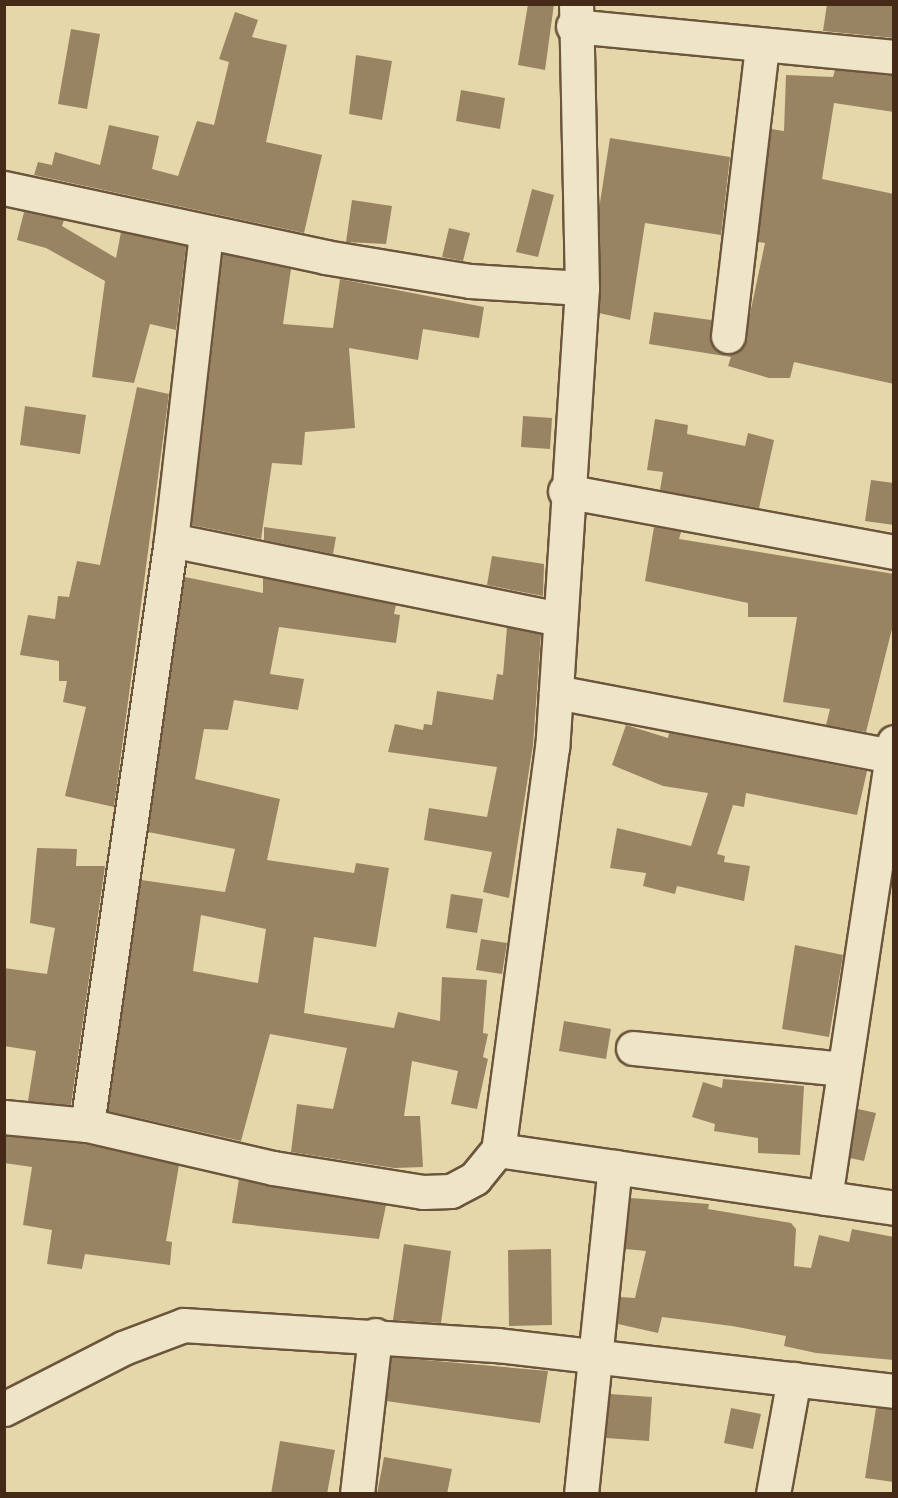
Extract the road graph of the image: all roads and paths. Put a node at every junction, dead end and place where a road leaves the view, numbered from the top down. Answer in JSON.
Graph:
{"nodes":[{"id":1,"x":574,"y":15,"type":"edge"},
{"id":2,"x":762,"y":47,"type":"junction"},
{"id":3,"x":894,"y":57,"type":"edge"},
{"id":4,"x":4,"y":188,"type":"edge"},
{"id":5,"x":206,"y":234,"type":"junction"},
{"id":6,"x":582,"y":288,"type":"junction"},
{"id":7,"x":728,"y":336,"type":"dead end"},
{"id":8,"x":565,"y":491,"type":"junction"},
{"id":9,"x":171,"y":540,"type":"junction"},
{"id":10,"x":894,"y":552,"type":"edge"},
{"id":11,"x":560,"y":619,"type":"junction"},
{"id":12,"x":556,"y":692,"type":"junction"},
{"id":13,"x":892,"y":749,"type":"edge"},
{"id":14,"x":633,"y":1048,"type":"dead end"},
{"id":15,"x":842,"y":1069,"type":"junction"},
{"id":16,"x":4,"y":1117,"type":"edge"},
{"id":17,"x":87,"y":1125,"type":"junction"},
{"id":18,"x":498,"y":1150,"type":"junction"},
{"id":19,"x":615,"y":1167,"type":"junction"},
{"id":20,"x":825,"y":1198,"type":"junction"},
{"id":21,"x":894,"y":1208,"type":"edge"},
{"id":22,"x":375,"y":1335,"type":"junction"},
{"id":23,"x":593,"y":1355,"type":"junction"},
{"id":24,"x":794,"y":1379,"type":"junction"},
{"id":25,"x":894,"y":1391,"type":"edge"},
{"id":26,"x":4,"y":1409,"type":"edge"},
{"id":27,"x":357,"y":1494,"type":"edge"},
{"id":28,"x":581,"y":1494,"type":"edge"},
{"id":29,"x":773,"y":1494,"type":"edge"}],
"edges":[{"from":1,"to":2,"type":"street"},
{"from":1,"to":6,"type":"street"},
{"from":2,"to":3,"type":"street"},
{"from":2,"to":7,"type":"street"},
{"from":4,"to":5,"type":"street"},
{"from":5,"to":6,"type":"street"},
{"from":5,"to":9,"type":"street"},
{"from":6,"to":8,"type":"street"},
{"from":8,"to":10,"type":"street"},
{"from":8,"to":11,"type":"street"},
{"from":9,"to":11,"type":"street"},
{"from":9,"to":17,"type":"street"},
{"from":11,"to":12,"type":"street"},
{"from":12,"to":13,"type":"street"},
{"from":12,"to":18,"type":"street"},
{"from":13,"to":15,"type":"street"},
{"from":14,"to":15,"type":"street"},
{"from":15,"to":20,"type":"street"},
{"from":16,"to":17,"type":"street"},
{"from":17,"to":18,"type":"street"},
{"from":18,"to":19,"type":"street"},
{"from":19,"to":20,"type":"street"},
{"from":19,"to":23,"type":"street"},
{"from":20,"to":21,"type":"street"},
{"from":22,"to":23,"type":"street"},
{"from":22,"to":26,"type":"street"},
{"from":22,"to":27,"type":"street"},
{"from":23,"to":24,"type":"street"},
{"from":23,"to":28,"type":"street"},
{"from":24,"to":25,"type":"street"},
{"from":24,"to":29,"type":"street"}]}
